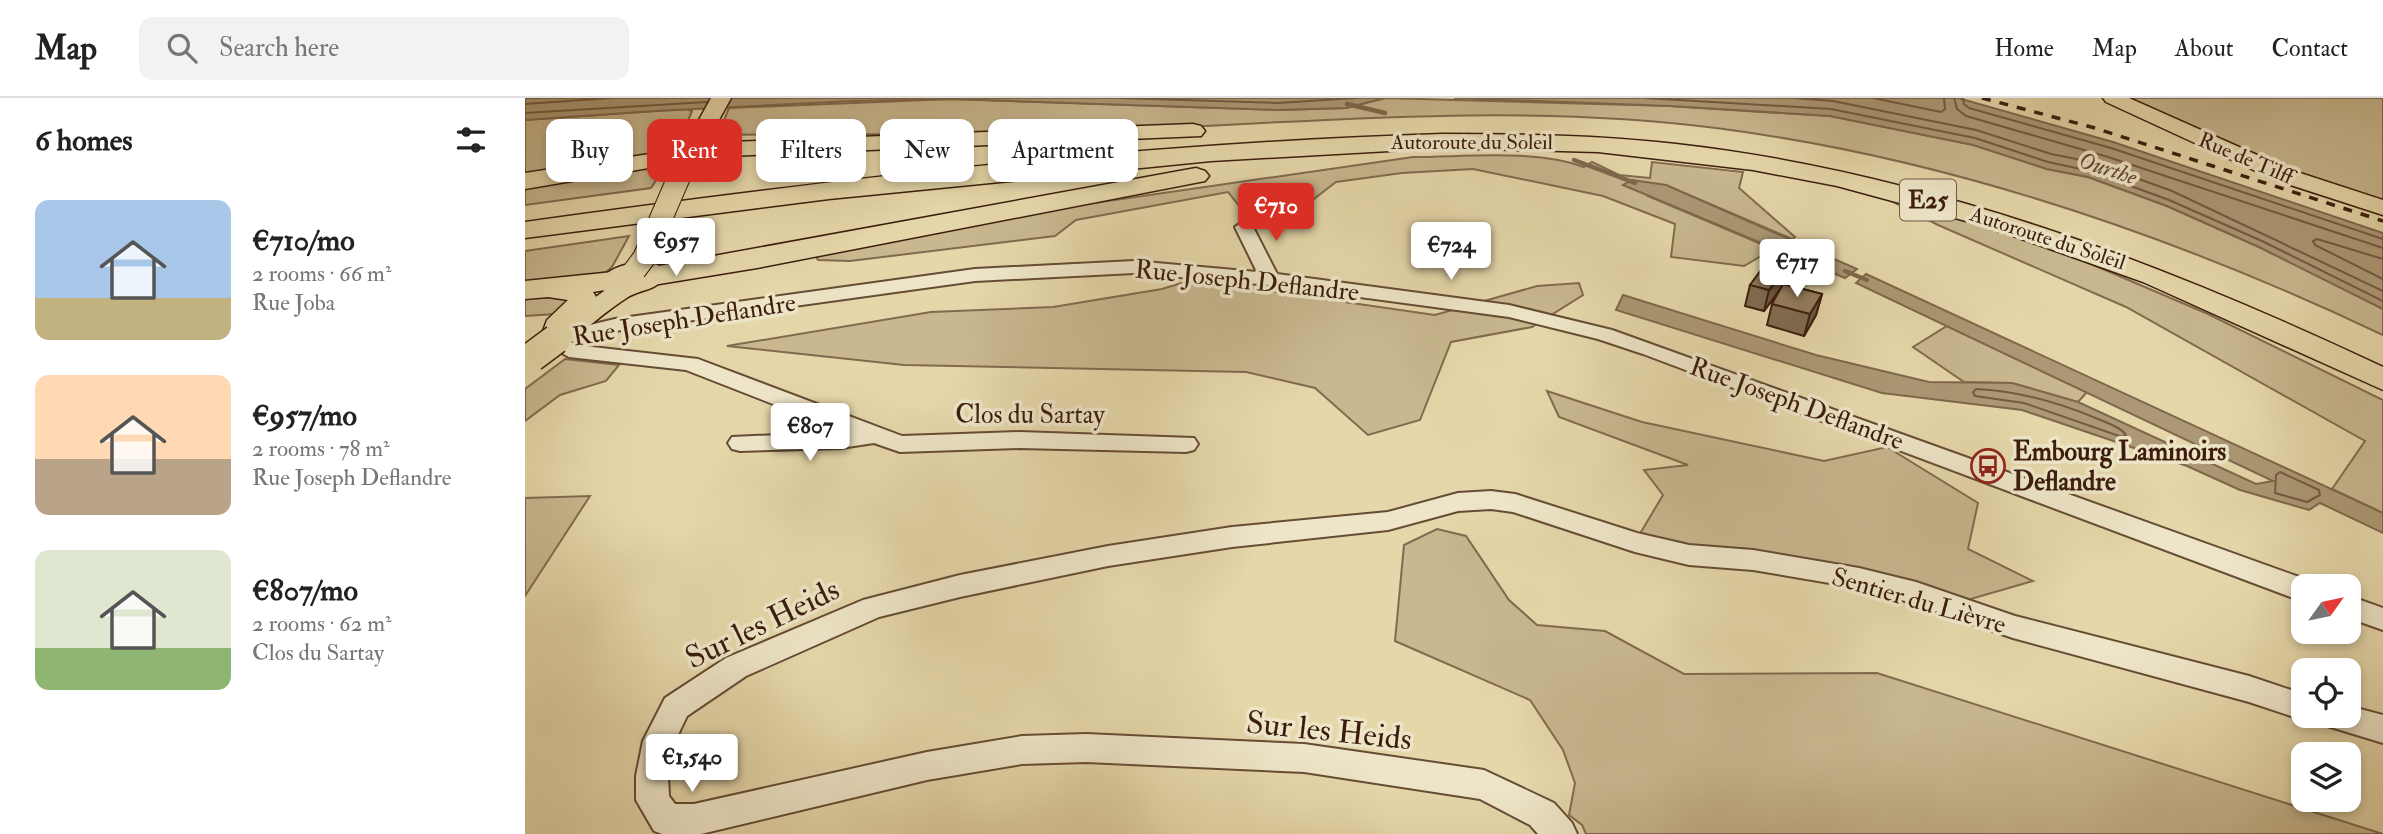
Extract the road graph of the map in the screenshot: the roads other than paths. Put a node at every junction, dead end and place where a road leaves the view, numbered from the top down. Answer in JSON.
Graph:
{"nodes":[{"id":1,"x":707,"y":98,"type":"edge"},
{"id":2,"x":721,"y":98,"type":"edge"},
{"id":3,"x":2113,"y":98,"type":"edge"},
{"id":4,"x":700,"y":119,"type":"edge"},
{"id":5,"x":709,"y":119,"type":"edge"},
{"id":6,"x":1296,"y":131,"type":"junction"},
{"id":7,"x":1444,"y":140,"type":"junction"},
{"id":8,"x":742,"y":150,"type":"edge"},
{"id":9,"x":647,"y":160,"type":"edge"},
{"id":10,"x":525,"y":181,"type":"edge"},
{"id":11,"x":677,"y":182,"type":"edge"},
{"id":12,"x":2383,"y":208,"type":"edge"},
{"id":13,"x":525,"y":214,"type":"edge"},
{"id":14,"x":1244,"y":228,"type":"dead end"},
{"id":15,"x":525,"y":230,"type":"edge"},
{"id":16,"x":631,"y":279,"type":"junction"},
{"id":17,"x":1271,"y":279,"type":"junction"},
{"id":18,"x":539,"y":289,"type":"edge"},
{"id":19,"x":556,"y":340,"type":"junction"},
{"id":20,"x":525,"y":347,"type":"edge"},
{"id":21,"x":2383,"y":352,"type":"edge"},
{"id":22,"x":525,"y":362,"type":"edge"},
{"id":23,"x":2383,"y":380,"type":"edge"},
{"id":24,"x":876,"y":435,"type":"junction"},
{"id":25,"x":740,"y":443,"type":"dead end"},
{"id":26,"x":1186,"y":444,"type":"dead end"},
{"id":27,"x":1491,"y":500,"type":"joint"},
{"id":28,"x":2291,"y":586,"type":"edge"},
{"id":29,"x":2361,"y":612,"type":"edge"},
{"id":30,"x":2383,"y":620,"type":"edge"},
{"id":31,"x":2291,"y":703,"type":"edge"},
{"id":32,"x":2361,"y":723,"type":"edge"},
{"id":33,"x":2383,"y":729,"type":"edge"},
{"id":34,"x":1560,"y":834,"type":"edge"}],
"edges":[{"from":1,"to":4,"type":"main road"},
{"from":2,"to":5,"type":"main road"},
{"from":3,"to":12,"type":"main road","name":"Rue de Tilff"},
{"from":6,"to":8,"type":"highway"},
{"from":6,"to":13,"type":"highway","name":"Autoroute du Soleil","number":"E25"},
{"from":6,"to":21,"type":"highway","name":"Autoroute du Soleil","number":"E25"},
{"from":7,"to":15,"type":"highway","name":"Autoroute du Soleil","number":"E25"},
{"from":7,"to":16,"type":"highway"},
{"from":7,"to":23,"type":"highway","name":"Autoroute du Soleil","number":"E25"},
{"from":9,"to":10,"type":"highway"},
{"from":11,"to":16,"type":"main road","bridge":true},
{"from":14,"to":17,"type":"street"},
{"from":16,"to":18,"type":"highway"},
{"from":16,"to":19,"type":"main road"},
{"from":17,"to":19,"type":"street","name":"Rue Joseph Deflandre"},
{"from":17,"to":28,"type":"street","name":"Rue Joseph Deflandre"},
{"from":18,"to":19,"type":"highway"},
{"from":19,"to":20,"type":"street","name":"Rue Joseph Deflandre"},
{"from":19,"to":22,"type":"main road","bridge":true},
{"from":19,"to":24,"type":"street","name":"Clos du Sartay"},
{"from":24,"to":25,"type":"street","name":"Clos du Sartay"},
{"from":24,"to":26,"type":"street","name":"Clos du Sartay"},
{"from":27,"to":31,"type":"street","name":"Sentier du Lièvre"},
{"from":27,"to":34,"type":"street","name":"Sur les Heids"},
{"from":29,"to":30,"type":"street"},
{"from":32,"to":33,"type":"street"}]}
